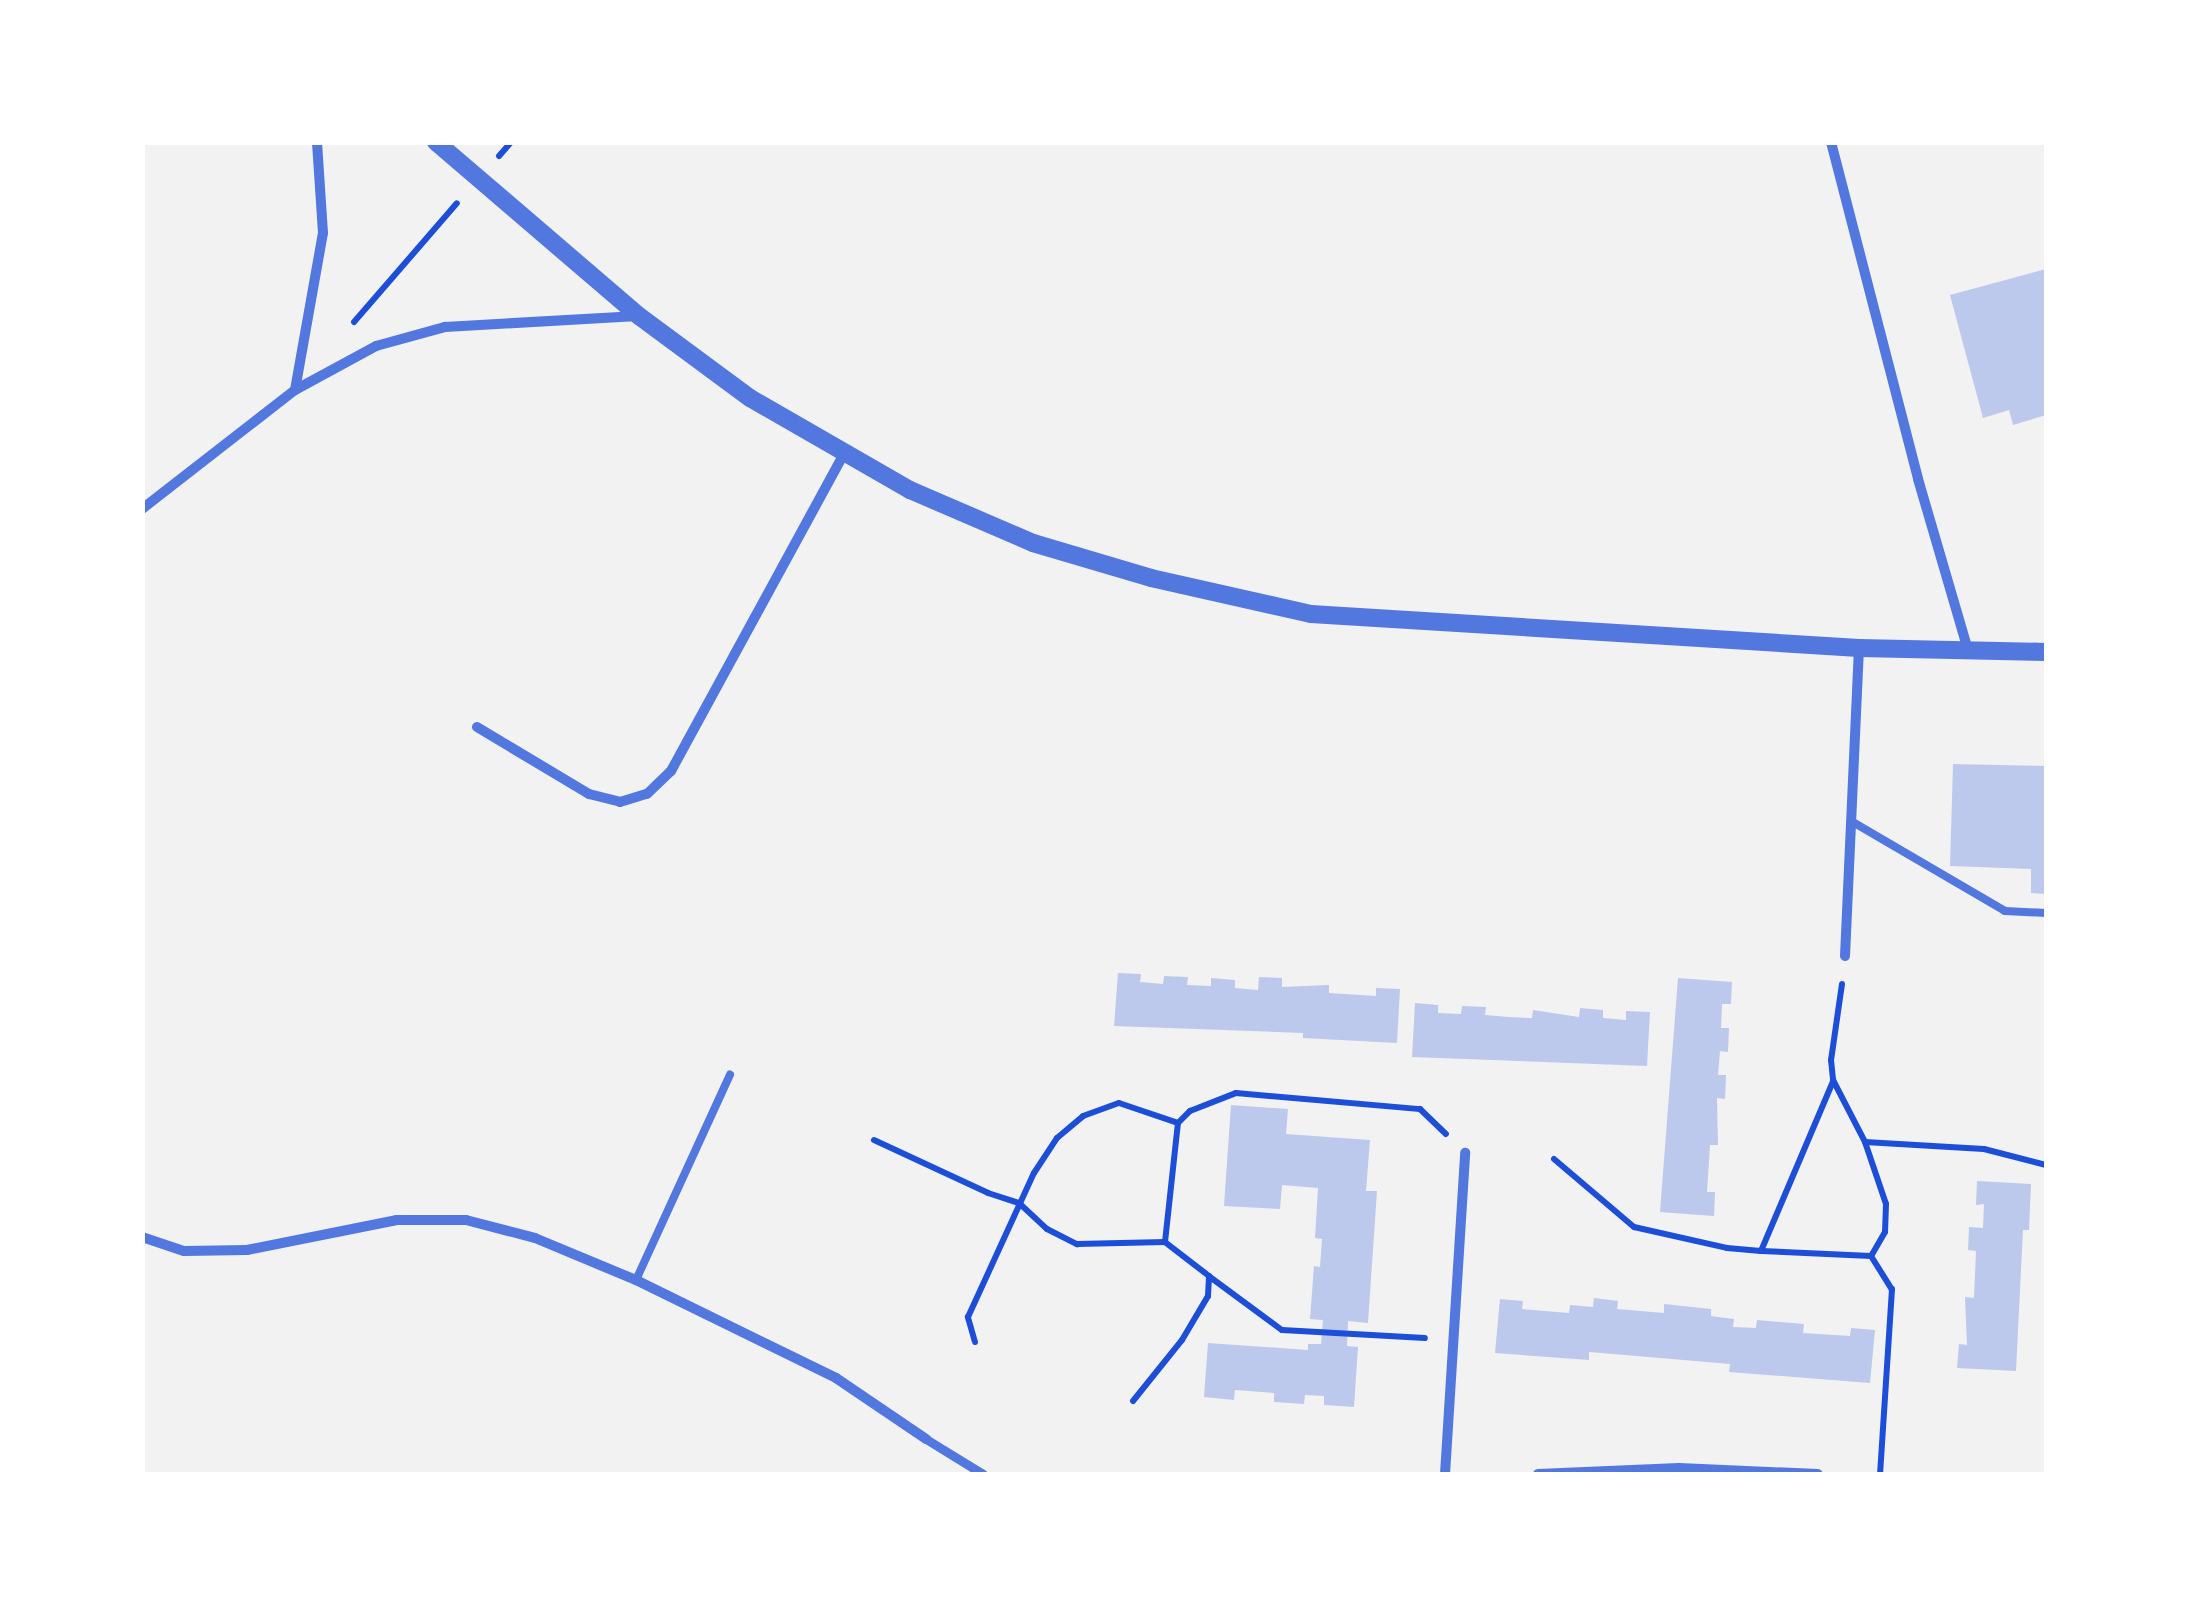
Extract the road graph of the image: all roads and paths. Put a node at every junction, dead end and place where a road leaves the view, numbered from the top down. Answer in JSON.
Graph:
{"nodes":[{"id":1,"x":317,"y":142,"type":"edge"},
{"id":2,"x":436,"y":142,"type":"edge"},
{"id":3,"x":1830,"y":142,"type":"edge"},
{"id":4,"x":479,"y":179,"type":"junction"},
{"id":5,"x":639,"y":316,"type":"junction"},
{"id":6,"x":348,"y":329,"type":"dead end"},
{"id":7,"x":295,"y":390,"type":"junction"},
{"id":8,"x":843,"y":454,"type":"junction"},
{"id":9,"x":142,"y":508,"type":"edge"},
{"id":10,"x":1860,"y":648,"type":"junction"},
{"id":11,"x":1968,"y":650,"type":"junction"},
{"id":12,"x":2046,"y":652,"type":"edge"},
{"id":13,"x":476,"y":727,"type":"dead end"},
{"id":14,"x":1851,"y":821,"type":"junction"},
{"id":15,"x":2046,"y":913,"type":"edge"},
{"id":16,"x":1845,"y":956,"type":"joint"},
{"id":17,"x":730,"y":1076,"type":"dead end"},
{"id":18,"x":1833,"y":1080,"type":"junction"},
{"id":19,"x":1178,"y":1122,"type":"junction"},
{"id":20,"x":874,"y":1140,"type":"dead end"},
{"id":21,"x":1865,"y":1142,"type":"junction"},
{"id":22,"x":1465,"y":1152,"type":"joint"},
{"id":23,"x":1554,"y":1159,"type":"dead end"},
{"id":24,"x":2046,"y":1164,"type":"edge"},
{"id":25,"x":1019,"y":1203,"type":"junction"},
{"id":26,"x":142,"y":1237,"type":"edge"},
{"id":27,"x":1165,"y":1242,"type":"junction"},
{"id":28,"x":1761,"y":1251,"type":"junction"},
{"id":29,"x":1870,"y":1256,"type":"junction"},
{"id":30,"x":1210,"y":1276,"type":"junction"},
{"id":31,"x":636,"y":1280,"type":"junction"},
{"id":32,"x":1453,"y":1340,"type":"junction"},
{"id":33,"x":975,"y":1342,"type":"dead end"},
{"id":34,"x":1133,"y":1400,"type":"dead end"},
{"id":35,"x":926,"y":1439,"type":"joint"},
{"id":36,"x":983,"y":1474,"type":"edge"},
{"id":37,"x":1445,"y":1474,"type":"edge"},
{"id":38,"x":1538,"y":1474,"type":"edge"},
{"id":39,"x":1818,"y":1474,"type":"edge"},
{"id":40,"x":1880,"y":1474,"type":"edge"}],
"edges":[{"from":1,"to":7,"type":"street"},
{"from":2,"to":4,"type":"street"},
{"from":3,"to":11,"type":"street"},
{"from":4,"to":5,"type":"street"},
{"from":4,"to":6,"type":"path"},
{"from":5,"to":7,"type":"street"},
{"from":5,"to":8,"type":"street"},
{"from":7,"to":9,"type":"street"},
{"from":8,"to":10,"type":"street"},
{"from":8,"to":13,"type":"street"},
{"from":10,"to":11,"type":"street"},
{"from":10,"to":14,"type":"street"},
{"from":11,"to":12,"type":"street"},
{"from":14,"to":15,"type":"lane"},
{"from":14,"to":16,"type":"street"},
{"from":16,"to":18,"type":"path"},
{"from":17,"to":31,"type":"lane"},
{"from":18,"to":21,"type":"path"},
{"from":18,"to":28,"type":"path"},
{"from":19,"to":22,"type":"path"},
{"from":19,"to":25,"type":"path"},
{"from":19,"to":27,"type":"path"},
{"from":20,"to":25,"type":"path"},
{"from":21,"to":24,"type":"path"},
{"from":21,"to":29,"type":"path"},
{"from":22,"to":32,"type":"street"},
{"from":23,"to":28,"type":"path"},
{"from":25,"to":27,"type":"path"},
{"from":25,"to":33,"type":"path"},
{"from":26,"to":31,"type":"street"},
{"from":27,"to":30,"type":"path"},
{"from":28,"to":29,"type":"path"},
{"from":29,"to":40,"type":"path"},
{"from":30,"to":32,"type":"path"},
{"from":30,"to":34,"type":"path"},
{"from":31,"to":35,"type":"street"},
{"from":32,"to":37,"type":"street"},
{"from":35,"to":36,"type":"street"},
{"from":38,"to":39,"type":"street"}]}
